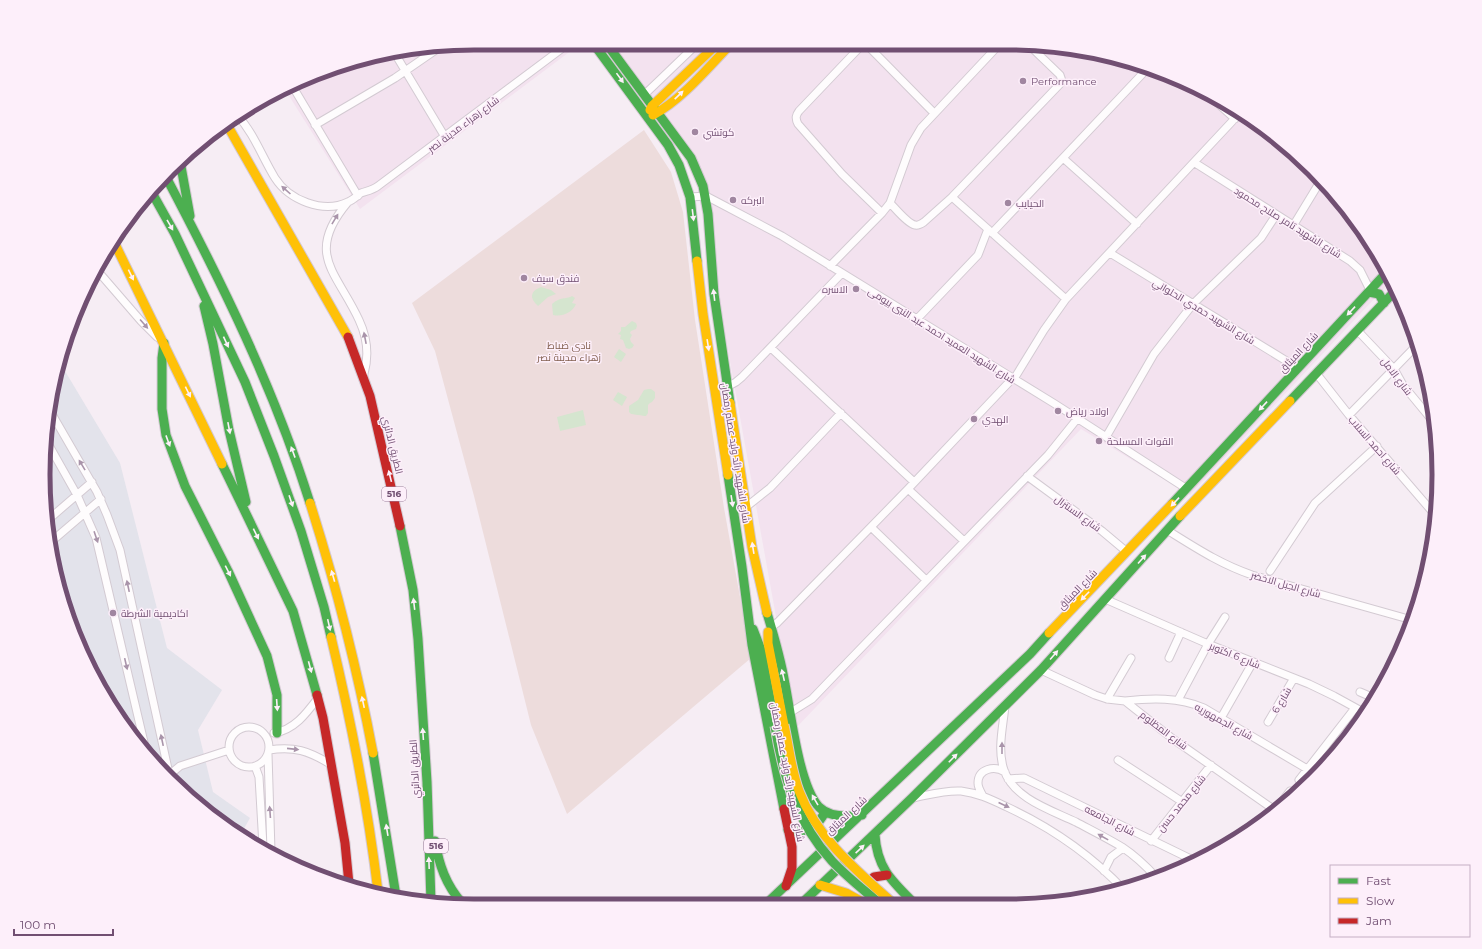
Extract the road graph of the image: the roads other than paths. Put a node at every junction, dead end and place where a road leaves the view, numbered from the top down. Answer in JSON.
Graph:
{"nodes":[{"id":1,"x":560,"y":50,"type":"edge"},
{"id":2,"x":598,"y":50,"type":"edge"},
{"id":3,"x":611,"y":50,"type":"edge"},
{"id":4,"x":691,"y":50,"type":"edge"},
{"id":5,"x":711,"y":50,"type":"edge"},
{"id":6,"x":725,"y":50,"type":"edge"},
{"id":7,"x":857,"y":50,"type":"edge"},
{"id":8,"x":872,"y":50,"type":"edge"},
{"id":9,"x":994,"y":50,"type":"edge"},
{"id":10,"x":1035,"y":51,"type":"edge"},
{"id":11,"x":432,"y":53,"type":"edge"},
{"id":12,"x":397,"y":57,"type":"edge"},
{"id":13,"x":405,"y":72,"type":"junction"},
{"id":14,"x":1143,"y":73,"type":"edge"},
{"id":15,"x":294,"y":91,"type":"edge"},
{"id":16,"x":644,"y":95,"type":"junction"},
{"id":17,"x":655,"y":110,"type":"junction"},
{"id":18,"x":934,"y":113,"type":"junction"},
{"id":19,"x":647,"y":116,"type":"junction"},
{"id":20,"x":1237,"y":117,"type":"edge"},
{"id":21,"x":241,"y":121,"type":"edge"},
{"id":22,"x":315,"y":125,"type":"junction"},
{"id":23,"x":229,"y":129,"type":"edge"},
{"id":24,"x":445,"y":137,"type":"junction"},
{"id":25,"x":1063,"y":158,"type":"junction"},
{"id":26,"x":1195,"y":163,"type":"junction"},
{"id":27,"x":181,"y":167,"type":"edge"},
{"id":28,"x":168,"y":181,"type":"edge"},
{"id":29,"x":1318,"y":185,"type":"edge"},
{"id":30,"x":154,"y":196,"type":"edge"},
{"id":31,"x":358,"y":196,"type":"junction"},
{"id":32,"x":706,"y":196,"type":"junction"},
{"id":33,"x":690,"y":197,"type":"junction"},
{"id":34,"x":952,"y":197,"type":"junction"},
{"id":35,"x":348,"y":202,"type":"junction"},
{"id":36,"x":890,"y":203,"type":"junction"},
{"id":37,"x":882,"y":213,"type":"junction"},
{"id":38,"x":1276,"y":215,"type":"junction"},
{"id":39,"x":190,"y":223,"type":"junction"},
{"id":40,"x":1137,"y":224,"type":"junction"},
{"id":41,"x":1293,"y":226,"type":"junction"},
{"id":42,"x":990,"y":231,"type":"junction"},
{"id":43,"x":117,"y":247,"type":"edge"},
{"id":44,"x":1110,"y":253,"type":"junction"},
{"id":45,"x":830,"y":266,"type":"junction"},
{"id":46,"x":842,"y":273,"type":"junction"},
{"id":47,"x":101,"y":274,"type":"edge"},
{"id":48,"x":1383,"y":277,"type":"edge"},
{"id":49,"x":198,"y":280,"type":"junction"},
{"id":50,"x":1369,"y":291,"type":"junction"},
{"id":51,"x":1392,"y":295,"type":"edge"},
{"id":52,"x":1066,"y":299,"type":"junction"},
{"id":53,"x":1384,"y":303,"type":"junction"},
{"id":54,"x":1193,"y":304,"type":"junction"},
{"id":55,"x":917,"y":319,"type":"junction"},
{"id":56,"x":1357,"y":330,"type":"junction"},
{"id":57,"x":164,"y":342,"type":"junction"},
{"id":58,"x":771,"y":348,"type":"junction"},
{"id":59,"x":1413,"y":349,"type":"edge"},
{"id":60,"x":1298,"y":368,"type":"junction"},
{"id":61,"x":1394,"y":369,"type":"junction"},
{"id":62,"x":1316,"y":373,"type":"junction"},
{"id":63,"x":364,"y":377,"type":"junction"},
{"id":64,"x":1013,"y":378,"type":"junction"},
{"id":65,"x":728,"y":387,"type":"junction"},
{"id":66,"x":842,"y":414,"type":"junction"},
{"id":67,"x":1349,"y":414,"type":"junction"},
{"id":68,"x":1427,"y":414,"type":"edge"},
{"id":69,"x":54,"y":418,"type":"edge"},
{"id":70,"x":1077,"y":419,"type":"junction"},
{"id":71,"x":1106,"y":437,"type":"junction"},
{"id":72,"x":1377,"y":446,"type":"junction"},
{"id":73,"x":51,"y":449,"type":"edge"},
{"id":74,"x":741,"y":476,"type":"junction"},
{"id":75,"x":1027,"y":476,"type":"junction"},
{"id":76,"x":729,"y":479,"type":"junction"},
{"id":77,"x":92,"y":482,"type":"junction"},
{"id":78,"x":914,"y":482,"type":"junction"},
{"id":79,"x":908,"y":489,"type":"junction"},
{"id":80,"x":1187,"y":489,"type":"junction"},
{"id":81,"x":77,"y":495,"type":"junction"},
{"id":82,"x":101,"y":499,"type":"junction"},
{"id":83,"x":746,"y":507,"type":"junction"},
{"id":84,"x":1430,"y":509,"type":"edge"},
{"id":85,"x":85,"y":512,"type":"junction"},
{"id":86,"x":52,"y":516,"type":"edge"},
{"id":87,"x":248,"y":518,"type":"junction"},
{"id":88,"x":871,"y":527,"type":"junction"},
{"id":89,"x":1167,"y":530,"type":"junction"},
{"id":90,"x":55,"y":538,"type":"edge"},
{"id":91,"x":964,"y":541,"type":"junction"},
{"id":92,"x":1127,"y":552,"type":"junction"},
{"id":93,"x":1270,"y":571,"type":"dead end"},
{"id":94,"x":926,"y":580,"type":"junction"},
{"id":95,"x":1105,"y":599,"type":"junction"},
{"id":96,"x":768,"y":617,"type":"junction"},
{"id":97,"x":1225,"y":617,"type":"dead end"},
{"id":98,"x":1406,"y":618,"type":"edge"},
{"id":99,"x":750,"y":624,"type":"junction"},
{"id":100,"x":771,"y":627,"type":"junction"},
{"id":101,"x":1181,"y":632,"type":"junction"},
{"id":102,"x":1208,"y":644,"type":"junction"},
{"id":103,"x":1131,"y":658,"type":"dead end"},
{"id":104,"x":1169,"y":658,"type":"dead end"},
{"id":105,"x":1252,"y":662,"type":"junction"},
{"id":106,"x":1041,"y":670,"type":"junction"},
{"id":107,"x":1294,"y":678,"type":"junction"},
{"id":108,"x":1360,"y":692,"type":"dead end"},
{"id":109,"x":1369,"y":696,"type":"edge"},
{"id":110,"x":318,"y":698,"type":"junction"},
{"id":111,"x":1107,"y":699,"type":"junction"},
{"id":112,"x":1178,"y":700,"type":"junction"},
{"id":113,"x":1125,"y":701,"type":"junction"},
{"id":114,"x":1005,"y":706,"type":"junction"},
{"id":115,"x":1355,"y":708,"type":"junction"},
{"id":116,"x":1360,"y":710,"type":"edge"},
{"id":117,"x":791,"y":712,"type":"junction"},
{"id":118,"x":1221,"y":718,"type":"junction"},
{"id":119,"x":1268,"y":722,"type":"dead end"},
{"id":120,"x":277,"y":732,"type":"junction"},
{"id":121,"x":266,"y":735,"type":"junction"},
{"id":122,"x":143,"y":740,"type":"edge"},
{"id":123,"x":229,"y":750,"type":"junction"},
{"id":124,"x":269,"y":752,"type":"junction"},
{"id":125,"x":1118,"y":760,"type":"dead end"},
{"id":126,"x":330,"y":764,"type":"junction"},
{"id":127,"x":167,"y":765,"type":"joint"},
{"id":128,"x":1211,"y":765,"type":"junction"},
{"id":129,"x":180,"y":766,"type":"junction"},
{"id":130,"x":255,"y":766,"type":"junction"},
{"id":131,"x":1311,"y":771,"type":"edge"},
{"id":132,"x":1005,"y":772,"type":"junction"},
{"id":133,"x":172,"y":773,"type":"edge"},
{"id":134,"x":1008,"y":779,"type":"junction"},
{"id":135,"x":427,"y":782,"type":"junction"},
{"id":136,"x":1290,"y":790,"type":"dead end"},
{"id":137,"x":1287,"y":794,"type":"edge"},
{"id":138,"x":982,"y":796,"type":"junction"},
{"id":139,"x":912,"y":798,"type":"junction"},
{"id":140,"x":1181,"y":801,"type":"junction"},
{"id":141,"x":1271,"y":807,"type":"edge"},
{"id":142,"x":826,"y":812,"type":"junction"},
{"id":143,"x":862,"y":815,"type":"junction"},
{"id":144,"x":788,"y":830,"type":"junction"},
{"id":145,"x":875,"y":834,"type":"junction"},
{"id":146,"x":1151,"y":840,"type":"junction"},
{"id":147,"x":263,"y":842,"type":"edge"},
{"id":148,"x":272,"y":847,"type":"edge"},
{"id":149,"x":1123,"y":848,"type":"junction"},
{"id":150,"x":1189,"y":858,"type":"edge"},
{"id":151,"x":1104,"y":870,"type":"junction"},
{"id":152,"x":1152,"y":873,"type":"edge"},
{"id":153,"x":887,"y":875,"type":"junction"},
{"id":154,"x":349,"y":880,"type":"edge"},
{"id":155,"x":1118,"y":884,"type":"edge"},
{"id":156,"x":820,"y":885,"type":"junction"},
{"id":157,"x":786,"y":886,"type":"junction"},
{"id":158,"x":378,"y":888,"type":"edge"},
{"id":159,"x":395,"y":891,"type":"edge"},
{"id":160,"x":431,"y":896,"type":"edge"},
{"id":161,"x":459,"y":898,"type":"edge"},
{"id":162,"x":772,"y":899,"type":"edge"},
{"id":163,"x":806,"y":899,"type":"edge"},
{"id":164,"x":857,"y":899,"type":"edge"},
{"id":165,"x":864,"y":899,"type":"edge"},
{"id":166,"x":874,"y":899,"type":"edge"},
{"id":167,"x":888,"y":899,"type":"edge"},
{"id":168,"x":911,"y":899,"type":"edge"}],
"edges":[{"from":1,"to":24,"type":"street","name":"شارع زهراء مدينة نصر"},
{"from":2,"to":19,"type":"main road","name":"شارع الشهيد رائد وليد عصام رمضان","one_way":true},
{"from":3,"to":16,"type":"main road","name":"شارع الشهيد رائد وليد عصام رمضان"},
{"from":4,"to":16,"type":"street"},
{"from":5,"to":17,"type":"main road"},
{"from":17,"to":6,"type":"main road","one_way":true},
{"from":7,"to":37,"type":"street"},
{"from":8,"to":18,"type":"street"},
{"from":9,"to":18,"type":"street"},
{"from":10,"to":34,"type":"street"},
{"from":11,"to":13,"type":"street"},
{"from":12,"to":13,"type":"street"},
{"from":13,"to":22,"type":"street"},
{"from":13,"to":24,"type":"street"},
{"from":14,"to":25,"type":"street"},
{"from":15,"to":22,"type":"street"},
{"from":16,"to":17,"type":"main road","name":"شارع الشهيد رائد وليد عصام رمضان"},
{"from":17,"to":19,"type":"main road"},
{"from":17,"to":32,"type":"main road","name":"شارع الشهيد رائد وليد عصام رمضان"},
{"from":18,"to":36,"type":"street"},
{"from":19,"to":33,"type":"main road","name":"شارع الشهيد رائد وليد عصام رمضان"},
{"from":20,"to":26,"type":"street"},
{"from":35,"to":21,"type":"street","one_way":true},
{"from":22,"to":31,"type":"street"},
{"from":23,"to":63,"type":"main road","name":"الطريق الدائري","number":"516"},
{"from":24,"to":31,"type":"street","name":"شارع زهراء مدينة نصر"},
{"from":25,"to":40,"type":"street"},
{"from":25,"to":42,"type":"street"},
{"from":26,"to":38,"type":"street","name":"شارع الشهيد تامر صلاح محمود"},
{"from":26,"to":40,"type":"street"},
{"from":27,"to":39,"type":"main road"},
{"from":28,"to":39,"type":"main road"},
{"from":29,"to":41,"type":"street"},
{"from":30,"to":49,"type":"main road","one_way":true},
{"from":31,"to":35,"type":"street","name":"شارع زهراء مدينة نصر"},
{"from":32,"to":33,"type":"street"},
{"from":32,"to":45,"type":"street","name":"شارع الشهيد العميد احمد عبد النبى بيومى"},
{"from":65,"to":32,"type":"main road","name":"شارع الشهيد رائد وليد عصام رمضان","one_way":true},
{"from":33,"to":76,"type":"main road","name":"شارع الشهيد رائد وليد عصام رمضان","one_way":true},
{"from":34,"to":36,"type":"street"},
{"from":34,"to":42,"type":"street"},
{"from":63,"to":35,"type":"street","one_way":true},
{"from":36,"to":37,"type":"street"},
{"from":37,"to":45,"type":"street"},
{"from":38,"to":41,"type":"street","name":"شارع الشهيد تامر صلاح محمود"},
{"from":38,"to":54,"type":"street"},
{"from":159,"to":39,"type":"main road","one_way":true},
{"from":40,"to":44,"type":"street"},
{"from":41,"to":50,"type":"street","name":"شارع الشهيد تامر صلاح محمود"},
{"from":42,"to":52,"type":"street"},
{"from":42,"to":55,"type":"street"},
{"from":43,"to":57,"type":"main road","one_way":true},
{"from":44,"to":52,"type":"street"},
{"from":44,"to":54,"type":"street","name":"شارع الشهيد حمدي الحلواني"},
{"from":45,"to":46,"type":"street","name":"شارع الشهيد العميد احمد عبد النبى بيومى"},
{"from":46,"to":55,"type":"street","name":"شارع الشهيد العميد احمد عبد النبى بيومى"},
{"from":46,"to":58,"type":"street"},
{"from":47,"to":57,"type":"street","one_way":true},
{"from":48,"to":50,"type":"main road","name":"شارع الميثاق"},
{"from":49,"to":87,"type":"main road","one_way":true},
{"from":49,"to":158,"type":"main road","one_way":true},
{"from":50,"to":53,"type":"main road"},
{"from":50,"to":60,"type":"main road","name":"شارع الميثاق","one_way":true},
{"from":51,"to":53,"type":"main road"},
{"from":52,"to":64,"type":"street"},
{"from":53,"to":56,"type":"main road"},
{"from":54,"to":60,"type":"street","name":"شارع الشهيد حمدي الحلواني"},
{"from":54,"to":71,"type":"street"},
{"from":55,"to":64,"type":"street","name":"شارع الشهيد العميد احمد عبد النبى بيومى"},
{"from":56,"to":61,"type":"street","name":"شارع الامل"},
{"from":56,"to":62,"type":"main road"},
{"from":57,"to":87,"type":"main road","one_way":true},
{"from":57,"to":120,"type":"main road","one_way":true},
{"from":58,"to":65,"type":"street"},
{"from":58,"to":66,"type":"street"},
{"from":59,"to":61,"type":"street"},
{"from":60,"to":80,"type":"main road","name":"شارع الميثاق","one_way":true},
{"from":61,"to":67,"type":"street"},
{"from":61,"to":68,"type":"street","name":"شارع الامل"},
{"from":62,"to":67,"type":"street","name":"شارع احمد السلاب"},
{"from":62,"to":89,"type":"main road"},
{"from":135,"to":63,"type":"main road","name":"الطريق الدائري","number":"516","one_way":true},
{"from":64,"to":70,"type":"street","name":"شارع الشهيد العميد احمد عبد النبى بيومى"},
{"from":64,"to":78,"type":"street"},
{"from":65,"to":74,"type":"main road","name":"شارع الشهيد رائد وليد عصام رمضان"},
{"from":66,"to":78,"type":"street"},
{"from":66,"to":83,"type":"street"},
{"from":67,"to":72,"type":"street","name":"شارع احمد السلاب"},
{"from":77,"to":69,"type":"street","one_way":true},
{"from":70,"to":71,"type":"street","name":"شارع الشهيد العميد احمد عبد النبى بيومى"},
{"from":70,"to":75,"type":"street"},
{"from":71,"to":80,"type":"street","name":"شارع الشهيد العميد احمد عبد النبى بيومى"},
{"from":72,"to":84,"type":"street","name":"شارع احمد السلاب"},
{"from":72,"to":93,"type":"street"},
{"from":73,"to":81,"type":"street"},
{"from":74,"to":76,"type":"main road"},
{"from":74,"to":83,"type":"main road","name":"شارع الشهيد رائد وليد عصام رمضان"},
{"from":75,"to":91,"type":"street"},
{"from":75,"to":92,"type":"street","name":"شارع السنترال"},
{"from":76,"to":99,"type":"main road","name":"شارع الشهيد رائد وليد عصام رمضان","one_way":true},
{"from":77,"to":81,"type":"street"},
{"from":77,"to":82,"type":"street"},
{"from":78,"to":79,"type":"street"},
{"from":79,"to":88,"type":"street"},
{"from":79,"to":91,"type":"street"},
{"from":80,"to":92,"type":"main road","name":"شارع الميثاق","one_way":true},
{"from":81,"to":85,"type":"street"},
{"from":81,"to":86,"type":"street"},
{"from":82,"to":85,"type":"street"},
{"from":127,"to":82,"type":"street","one_way":true},
{"from":96,"to":83,"type":"main road","name":"شارع الشهيد رائد وليد عصام رمضان","one_way":true},
{"from":85,"to":90,"type":"street"},
{"from":85,"to":122,"type":"street","one_way":true},
{"from":87,"to":110,"type":"main road","one_way":true},
{"from":88,"to":94,"type":"street"},
{"from":88,"to":100,"type":"street"},
{"from":95,"to":89,"type":"main road","one_way":true},
{"from":89,"to":98,"type":"street","name":"شارع الجبل الاخضر"},
{"from":91,"to":94,"type":"street"},
{"from":92,"to":143,"type":"main road","name":"شارع الميثاق","one_way":true},
{"from":94,"to":117,"type":"street"},
{"from":95,"to":101,"type":"street","name":"شارع 6 اكتوبر"},
{"from":106,"to":95,"type":"main road","one_way":true},
{"from":96,"to":100,"type":"main road","name":"شارع الشهيد رائد وليد عصام رمضان"},
{"from":96,"to":167,"type":"main road","bridge":true},
{"from":97,"to":102,"type":"street"},
{"from":99,"to":144,"type":"main road","name":"شارع الشهيد رائد وليد عصام رمضان"},
{"from":99,"to":166,"type":"main road","bridge":true},
{"from":117,"to":100,"type":"main road","name":"شارع الشهيد رائد وليد عصام رمضان","one_way":true},
{"from":101,"to":102,"type":"street","name":"شارع 6 اكتوبر"},
{"from":101,"to":104,"type":"street"},
{"from":102,"to":105,"type":"street","name":"شارع 6 اكتوبر"},
{"from":102,"to":112,"type":"street"},
{"from":103,"to":111,"type":"street"},
{"from":105,"to":107,"type":"street","name":"شارع 6 اكتوبر"},
{"from":105,"to":118,"type":"street"},
{"from":106,"to":111,"type":"street"},
{"from":106,"to":114,"type":"main road"},
{"from":107,"to":115,"type":"street","name":"شارع 6 اكتوبر"},
{"from":107,"to":119,"type":"street","name":"شارع 6"},
{"from":108,"to":109,"type":"street"},
{"from":110,"to":120,"type":"street"},
{"from":110,"to":126,"type":"main road"},
{"from":111,"to":113,"type":"street"},
{"from":112,"to":113,"type":"street","name":"شارع الجمهوريه"},
{"from":112,"to":118,"type":"street","name":"شارع الجمهوريه"},
{"from":113,"to":128,"type":"street","name":"شارع المظلوم"},
{"from":132,"to":114,"type":"street","one_way":true},
{"from":139,"to":114,"type":"main road","one_way":true},
{"from":115,"to":116,"type":"street","name":"شارع 6 اكتوبر"},
{"from":115,"to":131,"type":"street"},
{"from":142,"to":117,"type":"main road","name":"شارع الشهيد رائد وليد عصام رمضان","one_way":true},
{"from":118,"to":131,"type":"street","name":"شارع الجمهوريه"},
{"from":120,"to":121,"type":"street"},
{"from":121,"to":123,"type":"street"},
{"from":121,"to":124,"type":"street"},
{"from":123,"to":129,"type":"street"},
{"from":123,"to":130,"type":"street"},
{"from":124,"to":126,"type":"street","one_way":true},
{"from":124,"to":130,"type":"street"},
{"from":148,"to":124,"type":"street","one_way":true},
{"from":125,"to":140,"type":"street"},
{"from":126,"to":154,"type":"main road"},
{"from":127,"to":129,"type":"street"},
{"from":128,"to":140,"type":"street","name":"شارع محمد حسن"},
{"from":128,"to":141,"type":"street","name":"شارع المظلوم"},
{"from":129,"to":133,"type":"street"},
{"from":130,"to":147,"type":"street"},
{"from":132,"to":134,"type":"street"},
{"from":132,"to":138,"type":"street"},
{"from":134,"to":146,"type":"street","name":"شارع الجامعه"},
{"from":149,"to":134,"type":"street","one_way":true},
{"from":160,"to":135,"type":"main road","name":"الطريق الدائري","number":"516","one_way":true},
{"from":135,"to":161,"type":"main road","number":"516"},
{"from":136,"to":137,"type":"street"},
{"from":138,"to":139,"type":"street"},
{"from":138,"to":151,"type":"street","one_way":true},
{"from":139,"to":145,"type":"main road"},
{"from":140,"to":146,"type":"street","name":"شارع محمد حسن"},
{"from":142,"to":143,"type":"main road"},
{"from":142,"to":144,"type":"main road"},
{"from":143,"to":157,"type":"main road","name":"شارع الميثاق"},
{"from":144,"to":157,"type":"main road","name":"شارع الشهيد رائد وليد عصام رمضان"},
{"from":145,"to":153,"type":"main road"},
{"from":156,"to":145,"type":"main road","one_way":true},
{"from":146,"to":150,"type":"street","name":"شارع الجامعه"},
{"from":149,"to":151,"type":"street"},
{"from":149,"to":152,"type":"street"},
{"from":151,"to":155,"type":"street"},
{"from":153,"to":165,"type":"main road"},
{"from":153,"to":168,"type":"main road"},
{"from":156,"to":163,"type":"main road"},
{"from":156,"to":164,"type":"main road"},
{"from":157,"to":162,"type":"main road","name":"شارع الميثاق"}]}
